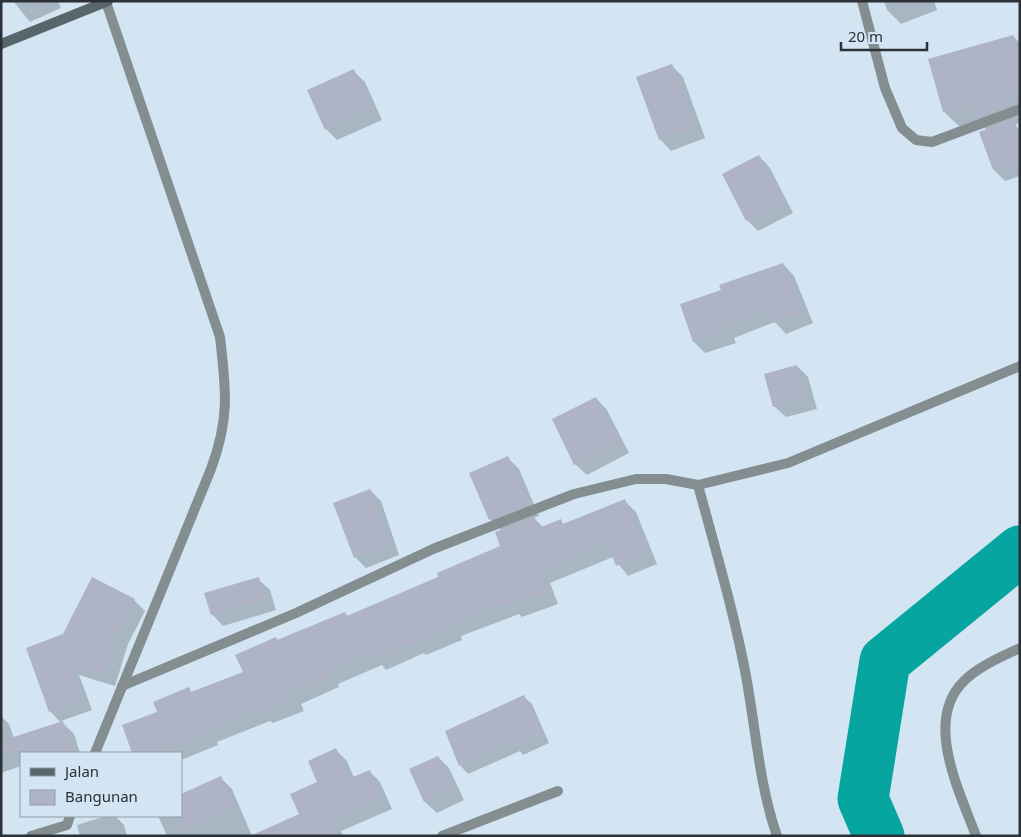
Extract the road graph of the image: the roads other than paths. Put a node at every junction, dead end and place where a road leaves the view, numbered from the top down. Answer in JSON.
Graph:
{"nodes":[{"id":1,"x":862,"y":1,"type":"edge"},
{"id":2,"x":107,"y":2,"type":"edge"},
{"id":3,"x":1,"y":44,"type":"edge"},
{"id":4,"x":1020,"y":109,"type":"edge"},
{"id":5,"x":1020,"y":366,"type":"edge"},
{"id":6,"x":698,"y":485,"type":"junction"},
{"id":7,"x":1020,"y":648,"type":"edge"},
{"id":8,"x":122,"y":686,"type":"junction"},
{"id":9,"x":95,"y":752,"type":"edge"},
{"id":10,"x":558,"y":791,"type":"dead end"},
{"id":11,"x":68,"y":820,"type":"edge"},
{"id":12,"x":31,"y":836,"type":"edge"},
{"id":13,"x":70,"y":836,"type":"edge"},
{"id":14,"x":442,"y":836,"type":"edge"},
{"id":15,"x":777,"y":836,"type":"edge"},
{"id":16,"x":976,"y":836,"type":"edge"}],
"edges":[{"from":1,"to":4,"type":"street"},
{"from":2,"to":3,"type":"main road"},
{"from":2,"to":8,"type":"street"},
{"from":5,"to":6,"type":"street"},
{"from":6,"to":8,"type":"street"},
{"from":6,"to":15,"type":"street"},
{"from":7,"to":16,"type":"street"},
{"from":8,"to":9,"type":"street"},
{"from":10,"to":14,"type":"street"},
{"from":11,"to":12,"type":"street"},
{"from":11,"to":13,"type":"street"}]}
